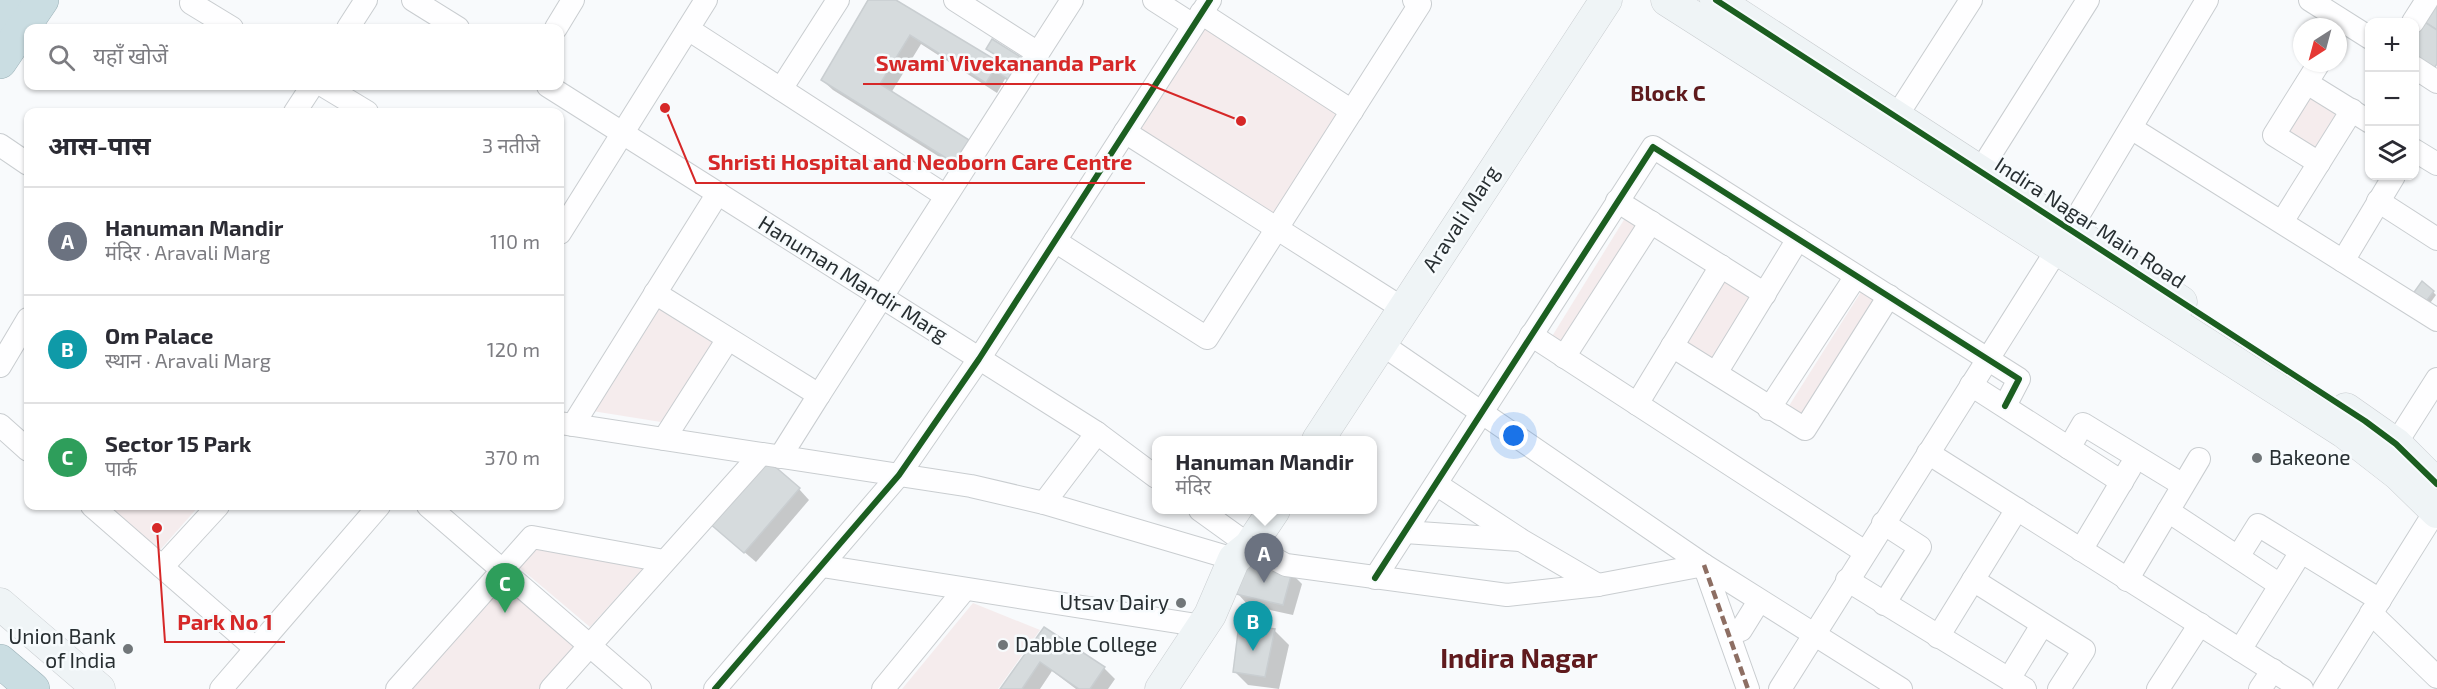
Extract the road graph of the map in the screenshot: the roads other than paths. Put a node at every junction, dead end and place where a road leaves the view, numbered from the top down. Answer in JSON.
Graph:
{"nodes":[{"id":1,"x":12,"y":0,"type":"edge"},
{"id":2,"x":42,"y":0,"type":"edge"},
{"id":3,"x":366,"y":0,"type":"edge"},
{"id":4,"x":413,"y":0,"type":"edge"},
{"id":5,"x":573,"y":0,"type":"edge"},
{"id":6,"x":706,"y":0,"type":"edge"},
{"id":7,"x":838,"y":0,"type":"edge"},
{"id":8,"x":955,"y":0,"type":"edge"},
{"id":9,"x":1072,"y":0,"type":"edge"},
{"id":10,"x":1154,"y":0,"type":"edge"},
{"id":11,"x":1414,"y":0,"type":"edge"},
{"id":12,"x":1606,"y":0,"type":"edge"},
{"id":13,"x":1667,"y":0,"type":"edge"},
{"id":14,"x":1716,"y":0,"type":"edge"},
{"id":15,"x":1971,"y":0,"type":"edge"},
{"id":16,"x":2088,"y":0,"type":"edge"},
{"id":17,"x":2207,"y":0,"type":"edge"},
{"id":18,"x":2310,"y":0,"type":"edge"},
{"id":19,"x":2427,"y":0,"type":"edge"},
{"id":20,"x":191,"y":3,"type":"dead end"},
{"id":21,"x":1201,"y":13,"type":"edge"},
{"id":22,"x":0,"y":17,"type":"edge"},
{"id":23,"x":2330,"y":18,"type":"edge"},
{"id":24,"x":2416,"y":18,"type":"edge"},
{"id":25,"x":26,"y":24,"type":"edge"},
{"id":26,"x":225,"y":24,"type":"edge"},
{"id":27,"x":351,"y":24,"type":"edge"},
{"id":28,"x":452,"y":24,"type":"edge"},
{"id":29,"x":558,"y":24,"type":"edge"},
{"id":30,"x":24,"y":27,"type":"edge"},
{"id":31,"x":688,"y":28,"type":"junction"},
{"id":32,"x":2347,"y":30,"type":"edge"},
{"id":33,"x":2365,"y":36,"type":"edge"},
{"id":34,"x":1038,"y":52,"type":"junction"},
{"id":35,"x":0,"y":62,"type":"edge"},
{"id":36,"x":2419,"y":70,"type":"edge"},
{"id":37,"x":2314,"y":72,"type":"edge"},
{"id":38,"x":2437,"y":82,"type":"edge"},
{"id":39,"x":2307,"y":83,"type":"junction"},
{"id":40,"x":781,"y":89,"type":"junction"},
{"id":41,"x":309,"y":90,"type":"edge"},
{"id":42,"x":331,"y":90,"type":"edge"},
{"id":43,"x":554,"y":90,"type":"edge"},
{"id":44,"x":298,"y":108,"type":"edge"},
{"id":45,"x":360,"y":108,"type":"edge"},
{"id":46,"x":1352,"y":111,"type":"junction"},
{"id":47,"x":2361,"y":116,"type":"edge"},
{"id":48,"x":1896,"y":117,"type":"junction"},
{"id":49,"x":2131,"y":128,"type":"junction"},
{"id":50,"x":1125,"y":132,"type":"junction"},
{"id":51,"x":622,"y":133,"type":"junction"},
{"id":52,"x":0,"y":145,"type":"edge"},
{"id":53,"x":2419,"y":153,"type":"edge"},
{"id":54,"x":24,"y":161,"type":"edge"},
{"id":55,"x":2319,"y":163,"type":"junction"},
{"id":56,"x":2437,"y":164,"type":"edge"},
{"id":57,"x":1980,"y":171,"type":"junction"},
{"id":58,"x":2391,"y":180,"type":"edge"},
{"id":59,"x":718,"y":193,"type":"junction"},
{"id":60,"x":946,"y":196,"type":"junction"},
{"id":61,"x":1617,"y":201,"type":"junction"},
{"id":62,"x":2378,"y":201,"type":"junction"},
{"id":63,"x":1651,"y":222,"type":"junction"},
{"id":64,"x":2282,"y":222,"type":"junction"},
{"id":65,"x":564,"y":227,"type":"edge"},
{"id":66,"x":1277,"y":228,"type":"junction"},
{"id":67,"x":2435,"y":232,"type":"edge"},
{"id":68,"x":1798,"y":239,"type":"junction"},
{"id":69,"x":2064,"y":239,"type":"junction"},
{"id":70,"x":1055,"y":241,"type":"junction"},
{"id":71,"x":2343,"y":261,"type":"junction"},
{"id":72,"x":1721,"y":266,"type":"junction"},
{"id":73,"x":1856,"y":276,"type":"junction"},
{"id":74,"x":655,"y":293,"type":"junction"},
{"id":75,"x":1765,"y":294,"type":"junction"},
{"id":76,"x":1889,"y":296,"type":"junction"},
{"id":77,"x":881,"y":297,"type":"junction"},
{"id":78,"x":1402,"y":308,"type":"junction"},
{"id":79,"x":2437,"y":320,"type":"edge"},
{"id":80,"x":24,"y":326,"type":"edge"},
{"id":81,"x":1531,"y":335,"type":"junction"},
{"id":82,"x":728,"y":339,"type":"junction"},
{"id":83,"x":1380,"y":343,"type":"junction"},
{"id":84,"x":1672,"y":346,"type":"junction"},
{"id":85,"x":1564,"y":357,"type":"junction"},
{"id":86,"x":979,"y":359,"type":"junction"},
{"id":87,"x":1988,"y":359,"type":"junction"},
{"id":88,"x":0,"y":366,"type":"edge"},
{"id":89,"x":1716,"y":373,"type":"junction"},
{"id":90,"x":2437,"y":379,"type":"edge"},
{"id":91,"x":1971,"y":385,"type":"junction"},
{"id":92,"x":819,"y":395,"type":"junction"},
{"id":93,"x":1637,"y":404,"type":"junction"},
{"id":94,"x":2005,"y":406,"type":"junction"},
{"id":95,"x":1770,"y":409,"type":"junction"},
{"id":96,"x":1482,"y":411,"type":"junction"},
{"id":97,"x":566,"y":424,"type":"edge"},
{"id":98,"x":0,"y":425,"type":"edge"},
{"id":99,"x":1097,"y":433,"type":"junction"},
{"id":100,"x":1321,"y":436,"type":"edge"},
{"id":101,"x":664,"y":439,"type":"junction"},
{"id":102,"x":24,"y":446,"type":"edge"},
{"id":103,"x":2069,"y":448,"type":"junction"},
{"id":104,"x":1928,"y":453,"type":"junction"},
{"id":105,"x":2390,"y":453,"type":"junction"},
{"id":106,"x":771,"y":456,"type":"junction"},
{"id":107,"x":2137,"y":457,"type":"junction"},
{"id":108,"x":2199,"y":459,"type":"dead end"},
{"id":109,"x":1152,"y":474,"type":"edge"},
{"id":110,"x":899,"y":476,"type":"junction"},
{"id":111,"x":2122,"y":482,"type":"junction"},
{"id":112,"x":1436,"y":484,"type":"junction"},
{"id":113,"x":2183,"y":485,"type":"junction"},
{"id":114,"x":2437,"y":502,"type":"edge"},
{"id":115,"x":1044,"y":503,"type":"junction"},
{"id":116,"x":2017,"y":509,"type":"junction"},
{"id":117,"x":97,"y":510,"type":"edge"},
{"id":118,"x":214,"y":510,"type":"edge"},
{"id":119,"x":376,"y":510,"type":"edge"},
{"id":120,"x":433,"y":510,"type":"edge"},
{"id":121,"x":2168,"y":511,"type":"junction"},
{"id":122,"x":1204,"y":514,"type":"edge"},
{"id":123,"x":1271,"y":514,"type":"edge"},
{"id":124,"x":1883,"y":524,"type":"junction"},
{"id":125,"x":1405,"y":532,"type":"junction"},
{"id":126,"x":1521,"y":540,"type":"junction"},
{"id":127,"x":2081,"y":550,"type":"junction"},
{"id":128,"x":1865,"y":552,"type":"junction"},
{"id":129,"x":2301,"y":552,"type":"junction"},
{"id":130,"x":1242,"y":553,"type":"junction"},
{"id":131,"x":2238,"y":557,"type":"junction"},
{"id":132,"x":664,"y":561,"type":"junction"},
{"id":133,"x":1704,"y":565,"type":"junction"},
{"id":134,"x":822,"y":566,"type":"junction"},
{"id":135,"x":162,"y":567,"type":"junction"},
{"id":136,"x":501,"y":569,"type":"junction"},
{"id":137,"x":1375,"y":578,"type":"junction"},
{"id":138,"x":1847,"y":580,"type":"junction"},
{"id":139,"x":1973,"y":580,"type":"junction"},
{"id":140,"x":2127,"y":580,"type":"junction"},
{"id":141,"x":1598,"y":585,"type":"junction"},
{"id":142,"x":2280,"y":585,"type":"junction"},
{"id":143,"x":965,"y":589,"type":"junction"},
{"id":144,"x":1759,"y":601,"type":"junction"},
{"id":145,"x":0,"y":604,"type":"edge"},
{"id":146,"x":1884,"y":604,"type":"junction"},
{"id":147,"x":2375,"y":606,"type":"junction"},
{"id":148,"x":2200,"y":624,"type":"junction"},
{"id":149,"x":2042,"y":625,"type":"junction"},
{"id":150,"x":1203,"y":626,"type":"junction"},
{"id":151,"x":1741,"y":630,"type":"dead end"},
{"id":152,"x":1813,"y":636,"type":"junction"},
{"id":153,"x":1938,"y":637,"type":"junction"},
{"id":154,"x":590,"y":645,"type":"junction"},
{"id":155,"x":255,"y":648,"type":"junction"},
{"id":156,"x":2240,"y":650,"type":"junction"},
{"id":157,"x":0,"y":661,"type":"edge"},
{"id":158,"x":2273,"y":670,"type":"junction"},
{"id":159,"x":2437,"y":677,"type":"edge"},
{"id":160,"x":2017,"y":684,"type":"edge"},
{"id":161,"x":33,"y":689,"type":"edge"},
{"id":162,"x":99,"y":689,"type":"edge"},
{"id":163,"x":221,"y":689,"type":"edge"},
{"id":164,"x":397,"y":689,"type":"edge"},
{"id":165,"x":551,"y":689,"type":"edge"},
{"id":166,"x":640,"y":689,"type":"edge"},
{"id":167,"x":715,"y":689,"type":"edge"},
{"id":168,"x":883,"y":689,"type":"edge"},
{"id":169,"x":1161,"y":689,"type":"edge"},
{"id":170,"x":1748,"y":689,"type":"edge"},
{"id":171,"x":1780,"y":689,"type":"edge"},
{"id":172,"x":1901,"y":689,"type":"edge"},
{"id":173,"x":2059,"y":689,"type":"edge"},
{"id":174,"x":2158,"y":689,"type":"edge"},
{"id":175,"x":2260,"y":689,"type":"edge"},
{"id":176,"x":2302,"y":689,"type":"edge"},
{"id":177,"x":2324,"y":689,"type":"edge"}],
"edges":[{"from":1,"to":22,"type":"highway"},
{"from":2,"to":25,"type":"highway"},
{"from":3,"to":27,"type":"street"},
{"from":4,"to":28,"type":"street"},
{"from":5,"to":29,"type":"street"},
{"from":6,"to":31,"type":"street"},
{"from":7,"to":40,"type":"street"},
{"from":8,"to":34,"type":"street"},
{"from":9,"to":34,"type":"street"},
{"from":10,"to":21,"type":"street"},
{"from":11,"to":46,"type":"street"},
{"from":12,"to":78,"type":"street","name":"Aravali Marg"},
{"from":13,"to":69,"type":"street","name":"Indira Nagar Main Road"},
{"from":14,"to":48,"type":"street","name":"Indira Nagar Main Road"},
{"from":15,"to":48,"type":"street"},
{"from":16,"to":57,"type":"street"},
{"from":17,"to":49,"type":"street"},
{"from":18,"to":23,"type":"street"},
{"from":19,"to":24,"type":"street"},
{"from":20,"to":26,"type":"street"},
{"from":21,"to":46,"type":"street"},
{"from":21,"to":50,"type":"street"},
{"from":30,"to":35,"type":"highway"},
{"from":31,"to":40,"type":"street"},
{"from":31,"to":51,"type":"street"},
{"from":32,"to":33,"type":"street"},
{"from":34,"to":60,"type":"street"},
{"from":36,"to":38,"type":"street"},
{"from":37,"to":39,"type":"street"},
{"from":39,"to":47,"type":"street"},
{"from":39,"to":55,"type":"street"},
{"from":40,"to":60,"type":"street"},
{"from":41,"to":44,"type":"street"},
{"from":42,"to":45,"type":"street"},
{"from":43,"to":51,"type":"street","name":"Hanuman Mandir Marg"},
{"from":46,"to":66,"type":"street"},
{"from":47,"to":55,"type":"street"},
{"from":48,"to":57,"type":"street","name":"Indira Nagar Main Road"},
{"from":49,"to":64,"type":"street"},
{"from":49,"to":69,"type":"street"},
{"from":50,"to":66,"type":"street"},
{"from":50,"to":70,"type":"street"},
{"from":51,"to":59,"type":"street","name":"Hanuman Mandir Marg"},
{"from":51,"to":65,"type":"street"},
{"from":52,"to":54,"type":"street"},
{"from":53,"to":56,"type":"street"},
{"from":55,"to":64,"type":"street"},
{"from":57,"to":69,"type":"street","name":"Indira Nagar Main Road"},
{"from":58,"to":62,"type":"street"},
{"from":59,"to":74,"type":"street"},
{"from":59,"to":77,"type":"street","name":"Hanuman Mandir Marg"},
{"from":60,"to":77,"type":"street"},
{"from":61,"to":63,"type":"street"},
{"from":61,"to":68,"type":"street"},
{"from":61,"to":81,"type":"street"},
{"from":62,"to":67,"type":"street"},
{"from":62,"to":71,"type":"street"},
{"from":63,"to":72,"type":"street"},
{"from":63,"to":85,"type":"street"},
{"from":64,"to":71,"type":"street"},
{"from":66,"to":70,"type":"street"},
{"from":66,"to":78,"type":"street"},
{"from":68,"to":73,"type":"street"},
{"from":68,"to":75,"type":"street"},
{"from":69,"to":87,"type":"street"},
{"from":69,"to":105,"type":"street","name":"Indira Nagar Main Road"},
{"from":70,"to":86,"type":"street"},
{"from":71,"to":79,"type":"street"},
{"from":72,"to":75,"type":"street"},
{"from":72,"to":84,"type":"street"},
{"from":73,"to":76,"type":"street"},
{"from":73,"to":95,"type":"street"},
{"from":74,"to":82,"type":"street"},
{"from":74,"to":97,"type":"street"},
{"from":75,"to":89,"type":"street"},
{"from":76,"to":87,"type":"street"},
{"from":76,"to":95,"type":"street"},
{"from":77,"to":86,"type":"street","name":"Hanuman Mandir Marg"},
{"from":77,"to":92,"type":"street"},
{"from":78,"to":83,"type":"street","name":"Aravali Marg"},
{"from":80,"to":88,"type":"street"},
{"from":81,"to":85,"type":"street"},
{"from":81,"to":96,"type":"street"},
{"from":82,"to":92,"type":"street"},
{"from":82,"to":101,"type":"street"},
{"from":83,"to":96,"type":"street"},
{"from":83,"to":100,"type":"street","name":"Aravali Marg"},
{"from":84,"to":89,"type":"street"},
{"from":84,"to":93,"type":"street"},
{"from":85,"to":93,"type":"street"},
{"from":86,"to":99,"type":"street","name":"Hanuman Mandir Marg"},
{"from":86,"to":110,"type":"street"},
{"from":87,"to":91,"type":"street"},
{"from":87,"to":94,"type":"street"},
{"from":89,"to":95,"type":"street"},
{"from":90,"to":105,"type":"street"},
{"from":91,"to":94,"type":"street"},
{"from":91,"to":104,"type":"street"},
{"from":92,"to":106,"type":"street"},
{"from":93,"to":128,"type":"street"},
{"from":94,"to":103,"type":"street"},
{"from":96,"to":112,"type":"street"},
{"from":96,"to":133,"type":"street"},
{"from":97,"to":101,"type":"street"},
{"from":98,"to":102,"type":"street"},
{"from":99,"to":109,"type":"street","name":"Hanuman Mandir Marg"},
{"from":99,"to":115,"type":"street"},
{"from":101,"to":106,"type":"street"},
{"from":103,"to":107,"type":"street"},
{"from":103,"to":111,"type":"street"},
{"from":104,"to":116,"type":"street"},
{"from":104,"to":124,"type":"street"},
{"from":105,"to":114,"type":"street","name":"Indira Nagar Main Road"},
{"from":106,"to":110,"type":"street"},
{"from":106,"to":132,"type":"street"},
{"from":107,"to":111,"type":"street"},
{"from":107,"to":113,"type":"street"},
{"from":108,"to":113,"type":"street"},
{"from":110,"to":115,"type":"street"},
{"from":110,"to":134,"type":"street"},
{"from":111,"to":127,"type":"street"},
{"from":112,"to":125,"type":"street"},
{"from":112,"to":126,"type":"street"},
{"from":113,"to":121,"type":"street"},
{"from":114,"to":147,"type":"street"},
{"from":115,"to":130,"type":"street"},
{"from":116,"to":127,"type":"street"},
{"from":116,"to":139,"type":"street"},
{"from":117,"to":135,"type":"street"},
{"from":118,"to":135,"type":"street"},
{"from":119,"to":155,"type":"street"},
{"from":120,"to":136,"type":"street"},
{"from":121,"to":131,"type":"street"},
{"from":121,"to":140,"type":"street"},
{"from":122,"to":130,"type":"street"},
{"from":123,"to":130,"type":"street"},
{"from":124,"to":128,"type":"street"},
{"from":124,"to":146,"type":"street"},
{"from":125,"to":126,"type":"street"},
{"from":125,"to":137,"type":"street"},
{"from":126,"to":141,"type":"street"},
{"from":127,"to":140,"type":"street"},
{"from":128,"to":138,"type":"street"},
{"from":129,"to":131,"type":"street"},
{"from":129,"to":142,"type":"street"},
{"from":129,"to":147,"type":"street"},
{"from":130,"to":137,"type":"street"},
{"from":130,"to":150,"type":"street"},
{"from":131,"to":142,"type":"street"},
{"from":132,"to":136,"type":"street"},
{"from":132,"to":154,"type":"street"},
{"from":133,"to":141,"type":"street"},
{"from":133,"to":144,"type":"street"},
{"from":133,"to":170,"type":"street"},
{"from":134,"to":143,"type":"street"},
{"from":134,"to":167,"type":"street"},
{"from":135,"to":155,"type":"street"},
{"from":136,"to":154,"type":"street"},
{"from":136,"to":164,"type":"street"},
{"from":137,"to":141,"type":"street"},
{"from":138,"to":146,"type":"street"},
{"from":138,"to":152,"type":"street"},
{"from":139,"to":149,"type":"street"},
{"from":139,"to":153,"type":"street"},
{"from":140,"to":148,"type":"street"},
{"from":142,"to":156,"type":"street"},
{"from":143,"to":150,"type":"street"},
{"from":143,"to":168,"type":"street"},
{"from":144,"to":151,"type":"street"},
{"from":144,"to":152,"type":"street"},
{"from":145,"to":162,"type":"street"},
{"from":146,"to":153,"type":"street"},
{"from":147,"to":159,"type":"street"},
{"from":147,"to":177,"type":"street"},
{"from":148,"to":156,"type":"street"},
{"from":148,"to":174,"type":"street"},
{"from":149,"to":160,"type":"street"},
{"from":149,"to":173,"type":"street"},
{"from":150,"to":169,"type":"street"},
{"from":152,"to":171,"type":"street"},
{"from":152,"to":172,"type":"street"},
{"from":153,"to":160,"type":"street"},
{"from":154,"to":165,"type":"street"},
{"from":154,"to":166,"type":"street"},
{"from":155,"to":163,"type":"street"},
{"from":156,"to":158,"type":"street"},
{"from":157,"to":161,"type":"highway"},
{"from":158,"to":175,"type":"street"},
{"from":158,"to":176,"type":"street"}]}
